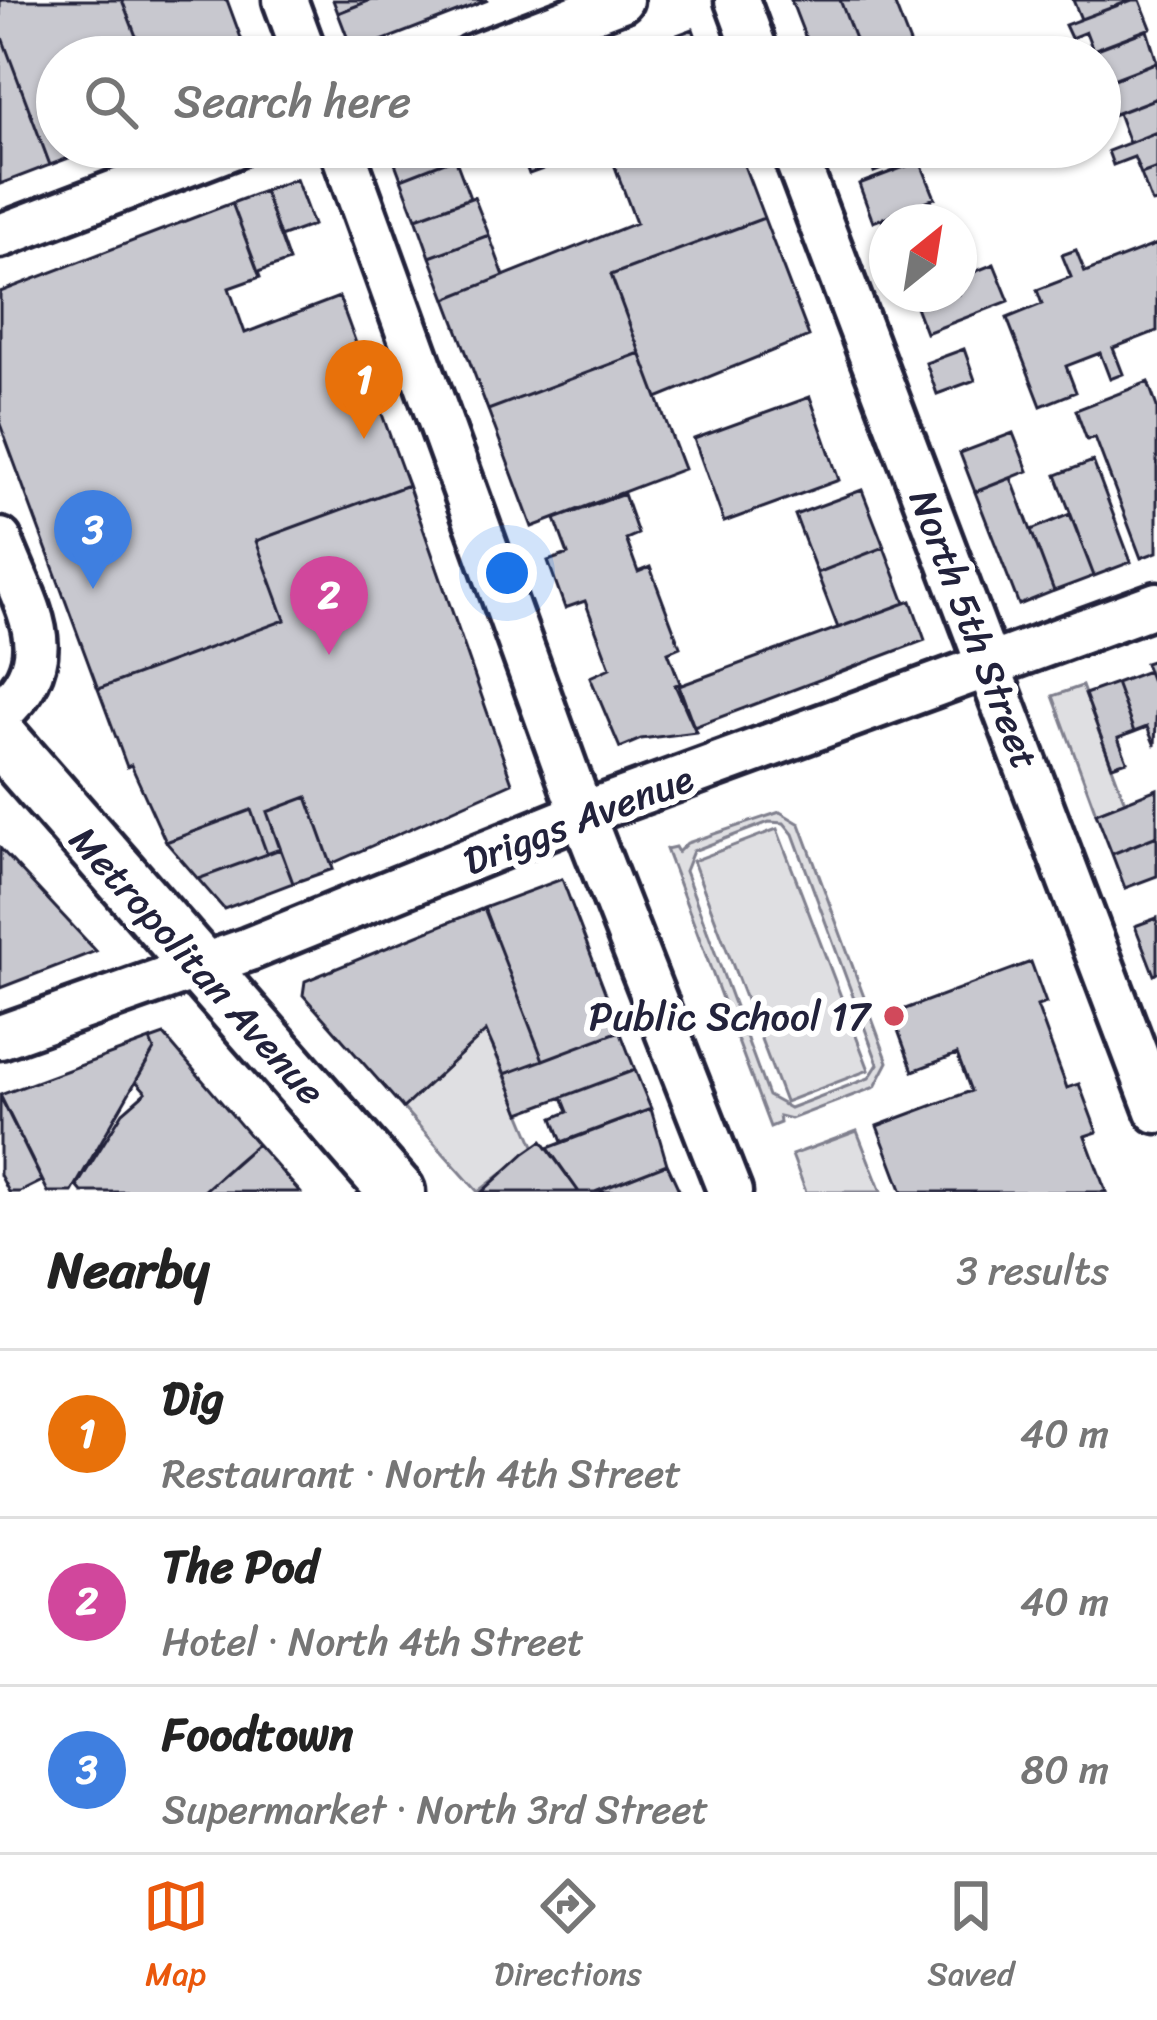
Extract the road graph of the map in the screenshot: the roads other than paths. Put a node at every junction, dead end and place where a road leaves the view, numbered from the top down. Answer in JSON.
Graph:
{"nodes":[{"id":1,"x":285,"y":0,"type":"edge"},
{"id":2,"x":621,"y":0,"type":"edge"},
{"id":3,"x":737,"y":0,"type":"edge"},
{"id":4,"x":298,"y":36,"type":"edge"},
{"id":5,"x":526,"y":36,"type":"edge"},
{"id":6,"x":750,"y":36,"type":"edge"},
{"id":7,"x":178,"y":168,"type":"edge"},
{"id":8,"x":349,"y":168,"type":"edge"},
{"id":9,"x":800,"y":168,"type":"edge"},
{"id":10,"x":0,"y":236,"type":"edge"},
{"id":11,"x":0,"y":540,"type":"edge"},
{"id":12,"x":1157,"y":604,"type":"edge"},
{"id":13,"x":989,"y":668,"type":"junction"},
{"id":14,"x":0,"y":713,"type":"edge"},
{"id":15,"x":0,"y":737,"type":"edge"},
{"id":16,"x":583,"y":814,"type":"junction"},
{"id":17,"x":200,"y":967,"type":"junction"},
{"id":18,"x":0,"y":1037,"type":"edge"},
{"id":19,"x":1157,"y":1111,"type":"edge"},
{"id":20,"x":397,"y":1192,"type":"edge"},
{"id":21,"x":730,"y":1192,"type":"edge"}],
"edges":[{"from":1,"to":4,"type":"street"},
{"from":2,"to":5,"type":"street"},
{"from":3,"to":6,"type":"street"},
{"from":7,"to":10,"type":"street"},
{"from":8,"to":16,"type":"street"},
{"from":9,"to":13,"type":"street","name":"North 5th Street"},
{"from":11,"to":14,"type":"street"},
{"from":12,"to":13,"type":"street","name":"Driggs Avenue"},
{"from":13,"to":16,"type":"street","name":"Driggs Avenue"},
{"from":13,"to":19,"type":"street","name":"North 5th Street"},
{"from":15,"to":17,"type":"main road","name":"Metropolitan Avenue"},
{"from":16,"to":17,"type":"street","name":"Driggs Avenue"},
{"from":16,"to":21,"type":"street"},
{"from":17,"to":18,"type":"street","name":"Driggs Avenue"},
{"from":17,"to":20,"type":"main road","name":"Metropolitan Avenue"}]}
